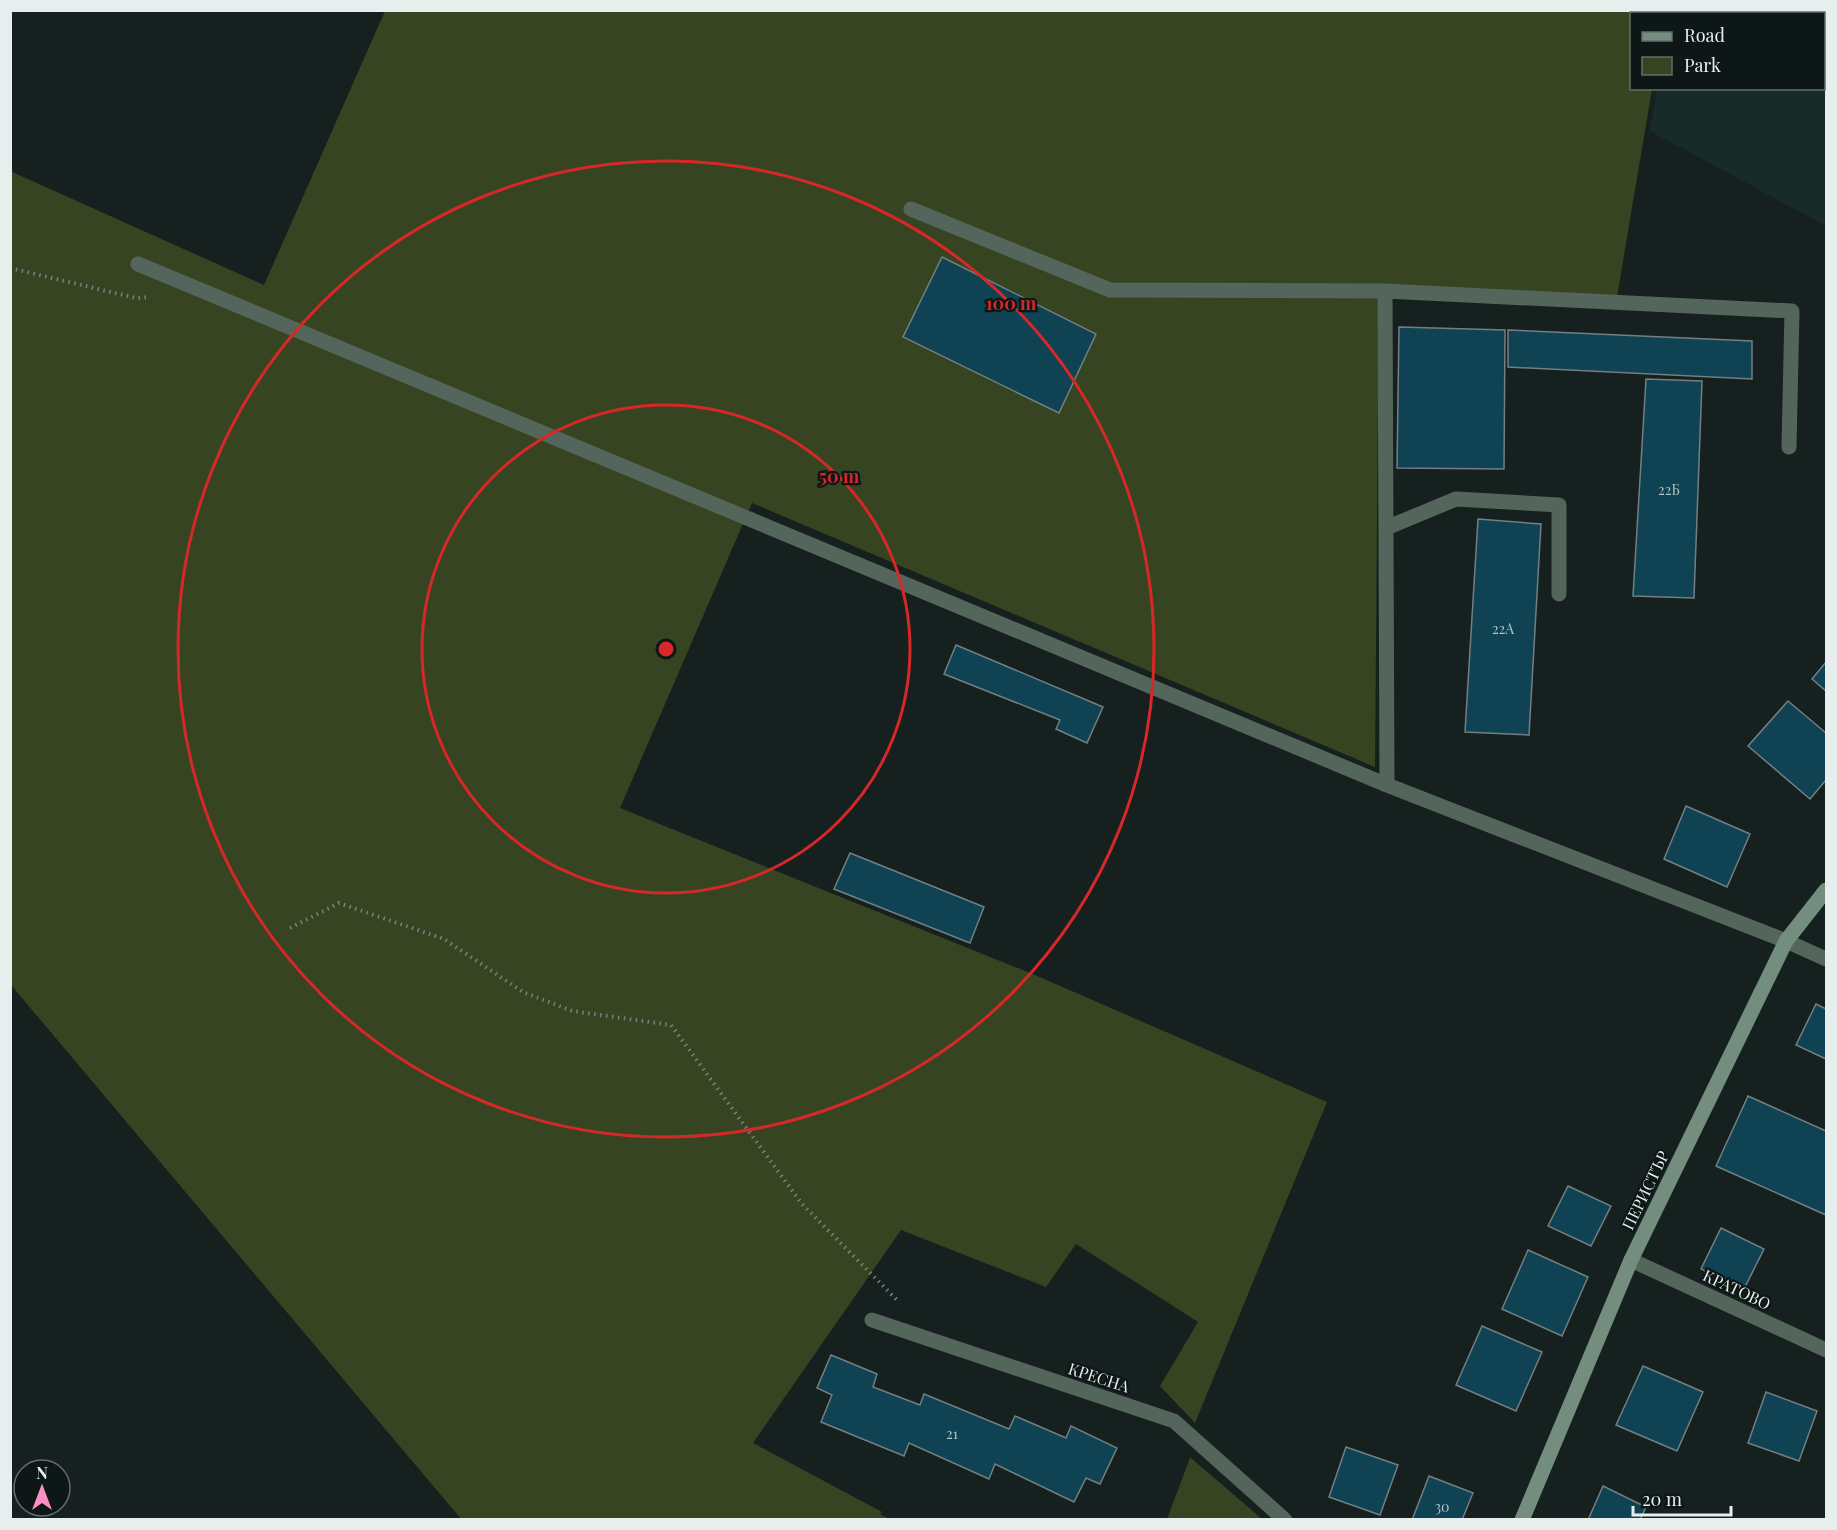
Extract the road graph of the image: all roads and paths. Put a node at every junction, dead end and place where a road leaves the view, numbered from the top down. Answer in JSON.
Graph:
{"nodes":[{"id":1,"x":911,"y":209,"type":"dead end"},
{"id":2,"x":138,"y":264,"type":"dead end"},
{"id":3,"x":10,"y":268,"type":"edge"},
{"id":4,"x":1385,"y":291,"type":"junction"},
{"id":5,"x":158,"y":296,"type":"dead end"},
{"id":6,"x":1789,"y":447,"type":"dead end"},
{"id":7,"x":1386,"y":528,"type":"junction"},
{"id":8,"x":1558,"y":594,"type":"dead end"},
{"id":9,"x":1387,"y":785,"type":"junction"},
{"id":10,"x":1827,"y":890,"type":"edge"},
{"id":11,"x":290,"y":928,"type":"dead end"},
{"id":12,"x":1786,"y":941,"type":"junction"},
{"id":13,"x":1827,"y":959,"type":"edge"},
{"id":14,"x":1631,"y":1260,"type":"junction"},
{"id":15,"x":899,"y":1302,"type":"dead end"},
{"id":16,"x":872,"y":1320,"type":"dead end"},
{"id":17,"x":1827,"y":1350,"type":"edge"},
{"id":18,"x":1285,"y":1520,"type":"edge"},
{"id":19,"x":1522,"y":1520,"type":"edge"}],
"edges":[{"from":1,"to":4,"type":"street"},
{"from":2,"to":9,"type":"street"},
{"from":3,"to":5,"type":"path"},
{"from":4,"to":6,"type":"street"},
{"from":4,"to":7,"type":"street"},
{"from":7,"to":8,"type":"street"},
{"from":7,"to":9,"type":"street"},
{"from":9,"to":12,"type":"street"},
{"from":10,"to":12,"type":"street","name":"ПЕРИСТЪР"},
{"from":11,"to":15,"type":"path"},
{"from":12,"to":13,"type":"street"},
{"from":12,"to":14,"type":"street","name":"ПЕРИСТЪР"},
{"from":14,"to":17,"type":"street","name":"КРАТОВО"},
{"from":14,"to":19,"type":"street","name":"ПЕРИСТЪР"},
{"from":16,"to":18,"type":"street","name":"КРЕСНА"}]}
